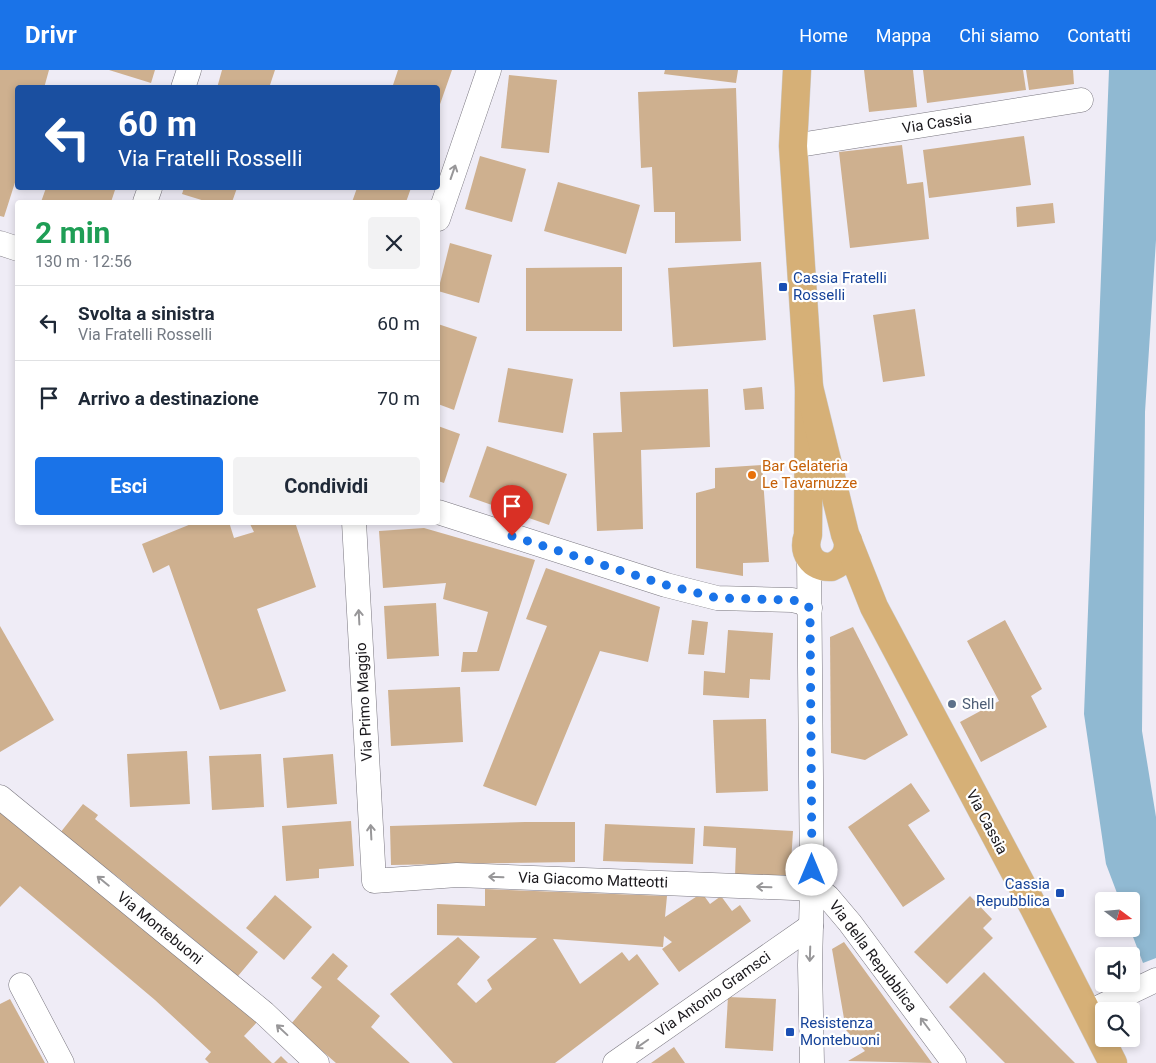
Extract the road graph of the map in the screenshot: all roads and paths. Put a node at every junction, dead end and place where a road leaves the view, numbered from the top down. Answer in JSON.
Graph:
{"nodes":[{"id":1,"x":189,"y":70,"type":"edge"},
{"id":2,"x":489,"y":70,"type":"edge"},
{"id":3,"x":797,"y":70,"type":"edge"},
{"id":4,"x":184,"y":85,"type":"edge"},
{"id":5,"x":1081,"y":100,"type":"dead end"},
{"id":6,"x":793,"y":146,"type":"junction"},
{"id":7,"x":440,"y":213,"type":"edge"},
{"id":8,"x":0,"y":244,"type":"edge"},
{"id":9,"x":15,"y":248,"type":"edge"},
{"id":10,"x":809,"y":387,"type":"junction"},
{"id":11,"x":440,"y":513,"type":"edge"},
{"id":12,"x":354,"y":525,"type":"edge"},
{"id":13,"x":846,"y":538,"type":"junction"},
{"id":14,"x":816,"y":552,"type":"junction"},
{"id":15,"x":810,"y":608,"type":"junction"},
{"id":16,"x":874,"y":608,"type":"junction"},
{"id":17,"x":810,"y":636,"type":"junction"},
{"id":18,"x":0,"y":797,"type":"edge"},
{"id":19,"x":374,"y":881,"type":"joint"},
{"id":20,"x":812,"y":888,"type":"junction"},
{"id":21,"x":811,"y":926,"type":"junction"},
{"id":22,"x":1156,"y":980,"type":"edge"},
{"id":23,"x":21,"y":985,"type":"dead end"},
{"id":24,"x":1087,"y":1013,"type":"junction"},
{"id":25,"x":62,"y":1063,"type":"edge"},
{"id":26,"x":318,"y":1063,"type":"edge"},
{"id":27,"x":614,"y":1063,"type":"edge"},
{"id":28,"x":812,"y":1063,"type":"edge"},
{"id":29,"x":954,"y":1063,"type":"edge"},
{"id":30,"x":1113,"y":1063,"type":"edge"}],
"edges":[{"from":1,"to":4,"type":"street"},
{"from":7,"to":2,"type":"street","one_way":true},
{"from":3,"to":6,"type":"main road","name":"Via Cassia"},
{"from":5,"to":6,"type":"street","name":"Via Cassia"},
{"from":6,"to":10,"type":"main road","name":"Via Cassia"},
{"from":8,"to":9,"type":"street"},
{"from":10,"to":13,"type":"main road","name":"Via Cassia"},
{"from":10,"to":14,"type":"main road","name":"Via Cassia"},
{"from":11,"to":15,"type":"street"},
{"from":19,"to":12,"type":"street","name":"Via Primo Maggio","one_way":true},
{"from":13,"to":14,"type":"main road"},
{"from":13,"to":14,"type":"main road"},
{"from":13,"to":16,"type":"main road","name":"Via Cassia"},
{"from":14,"to":15,"type":"street"},
{"from":14,"to":16,"type":"main road","name":"Via Cassia"},
{"from":14,"to":17,"type":"street"},
{"from":15,"to":17,"type":"street"},
{"from":16,"to":24,"type":"main road","name":"Via Cassia"},
{"from":17,"to":20,"type":"street"},
{"from":26,"to":18,"type":"street","name":"Via Montebuoni","one_way":true},
{"from":20,"to":19,"type":"street","name":"Via Giacomo Matteotti","one_way":true},
{"from":20,"to":21,"type":"street"},
{"from":29,"to":20,"type":"street","name":"Via della Repubblica","one_way":true},
{"from":21,"to":27,"type":"street","name":"Via Antonio Gramsci","one_way":true},
{"from":21,"to":28,"type":"street","one_way":true},
{"from":22,"to":24,"type":"street"},
{"from":23,"to":25,"type":"street"},
{"from":24,"to":30,"type":"main road","name":"Via Cassia"}]}
